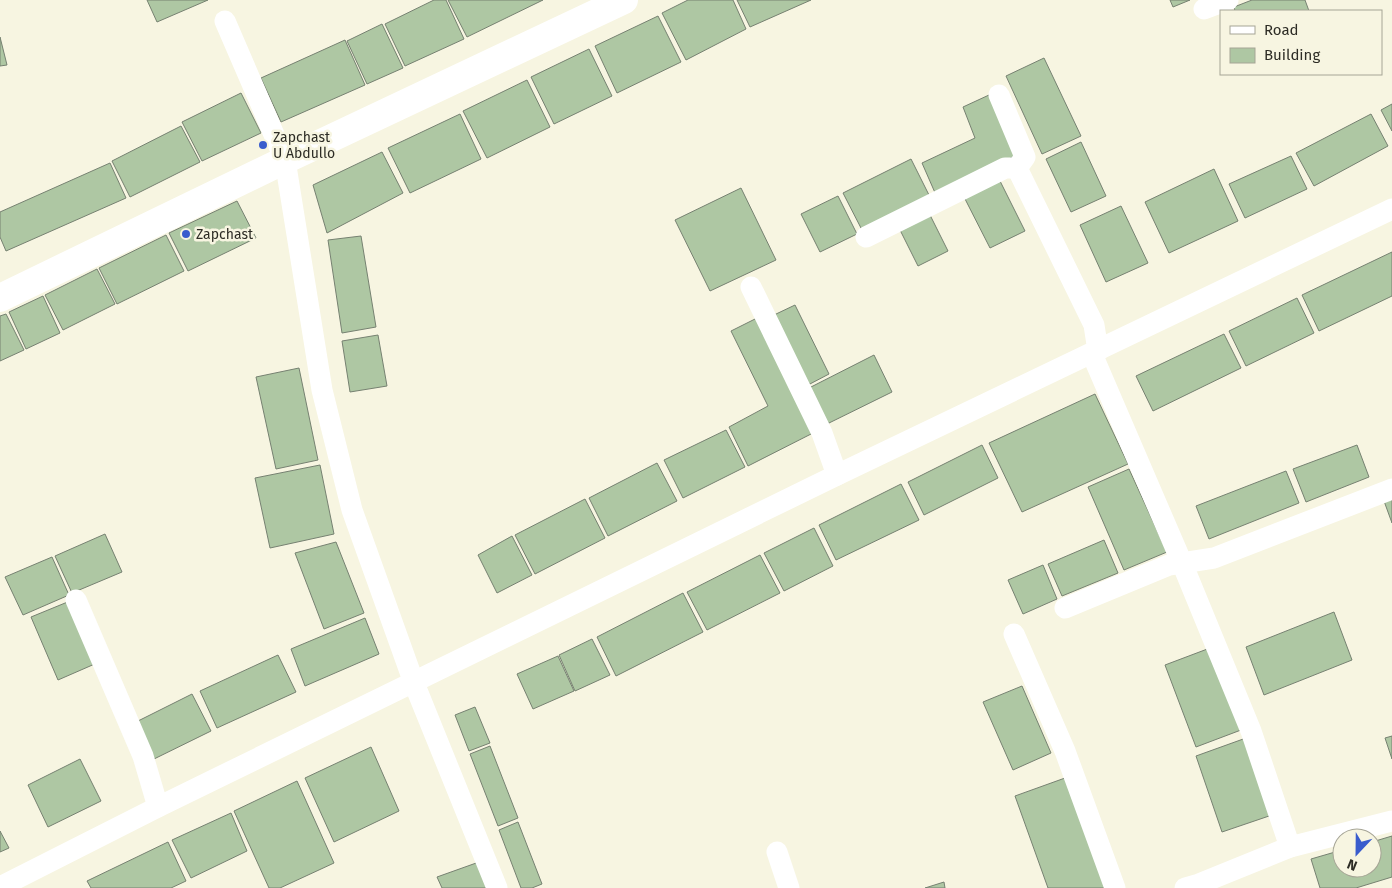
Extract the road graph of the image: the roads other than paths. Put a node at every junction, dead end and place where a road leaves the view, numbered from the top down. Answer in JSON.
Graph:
{"nodes":[{"id":1,"x":624,"y":0,"type":"edge"},
{"id":2,"x":1228,"y":0,"type":"edge"},
{"id":3,"x":1204,"y":9,"type":"dead end"},
{"id":4,"x":225,"y":21,"type":"dead end"},
{"id":5,"x":999,"y":94,"type":"dead end"},
{"id":6,"x":285,"y":160,"type":"junction"},
{"id":7,"x":1017,"y":168,"type":"junction"},
{"id":8,"x":1392,"y":209,"type":"edge"},
{"id":9,"x":866,"y":237,"type":"dead end"},
{"id":10,"x":751,"y":287,"type":"dead end"},
{"id":11,"x":0,"y":298,"type":"edge"},
{"id":12,"x":1095,"y":352,"type":"junction"},
{"id":13,"x":837,"y":475,"type":"junction"},
{"id":14,"x":1392,"y":489,"type":"edge"},
{"id":15,"x":1182,"y":563,"type":"junction"},
{"id":16,"x":76,"y":600,"type":"dead end"},
{"id":17,"x":1064,"y":608,"type":"dead end"},
{"id":18,"x":1014,"y":634,"type":"dead end"},
{"id":19,"x":414,"y":683,"type":"junction"},
{"id":20,"x":158,"y":807,"type":"junction"},
{"id":21,"x":1392,"y":821,"type":"edge"},
{"id":22,"x":1290,"y":847,"type":"junction"},
{"id":23,"x":777,"y":852,"type":"dead end"},
{"id":24,"x":0,"y":887,"type":"edge"},
{"id":25,"x":1195,"y":887,"type":"edge"},
{"id":26,"x":497,"y":888,"type":"edge"},
{"id":27,"x":789,"y":888,"type":"edge"},
{"id":28,"x":1115,"y":888,"type":"edge"}],
"edges":[{"from":1,"to":6,"type":"main road"},
{"from":2,"to":3,"type":"street"},
{"from":4,"to":6,"type":"street"},
{"from":5,"to":7,"type":"street"},
{"from":6,"to":11,"type":"main road"},
{"from":6,"to":19,"type":"street"},
{"from":7,"to":9,"type":"street"},
{"from":7,"to":12,"type":"street"},
{"from":8,"to":12,"type":"street"},
{"from":10,"to":13,"type":"street"},
{"from":12,"to":13,"type":"street"},
{"from":12,"to":15,"type":"street"},
{"from":13,"to":19,"type":"street"},
{"from":14,"to":15,"type":"street"},
{"from":15,"to":17,"type":"street"},
{"from":15,"to":22,"type":"street"},
{"from":16,"to":20,"type":"street"},
{"from":18,"to":28,"type":"street"},
{"from":19,"to":20,"type":"street"},
{"from":19,"to":26,"type":"street"},
{"from":20,"to":24,"type":"street"},
{"from":21,"to":22,"type":"street"},
{"from":22,"to":25,"type":"street"},
{"from":23,"to":27,"type":"street"}]}
